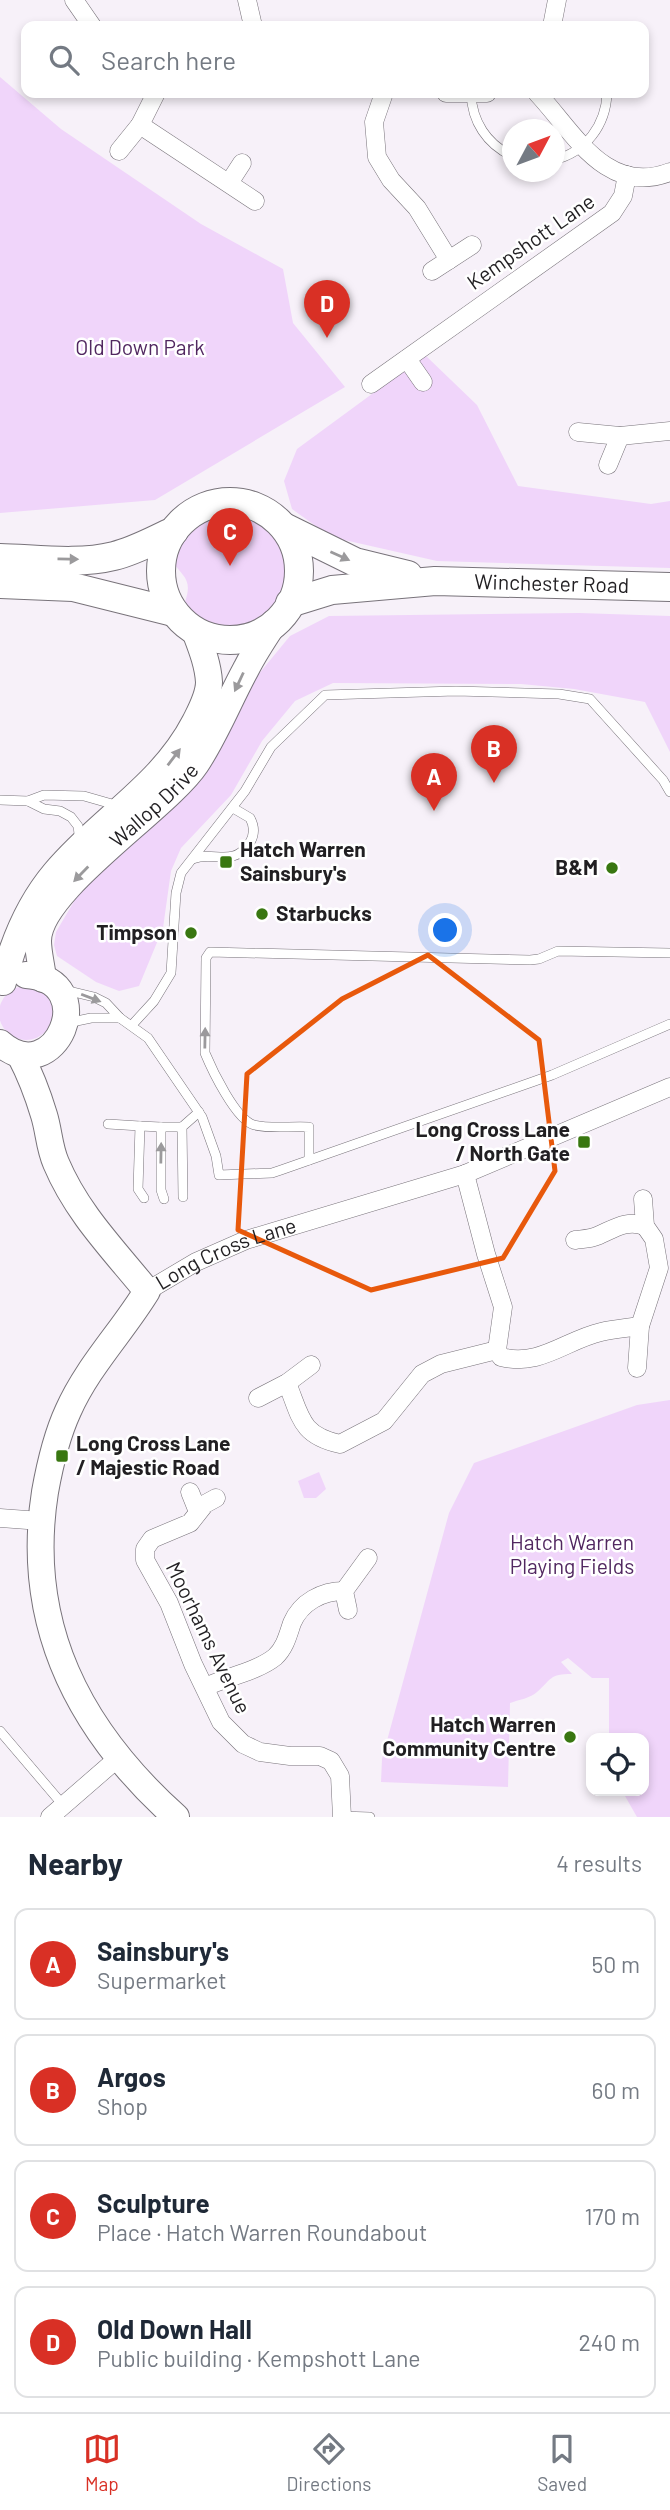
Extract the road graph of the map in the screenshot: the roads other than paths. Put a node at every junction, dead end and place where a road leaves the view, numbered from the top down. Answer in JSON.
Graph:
{"nodes":[{"id":1,"x":74,"y":0,"type":"edge"},
{"id":2,"x":247,"y":0,"type":"edge"},
{"id":3,"x":557,"y":0,"type":"edge"},
{"id":4,"x":89,"y":21,"type":"edge"},
{"id":5,"x":252,"y":21,"type":"edge"},
{"id":6,"x":553,"y":21,"type":"edge"},
{"id":7,"x":154,"y":98,"type":"edge"},
{"id":8,"x":382,"y":98,"type":"edge"},
{"id":9,"x":476,"y":98,"type":"edge"},
{"id":10,"x":541,"y":98,"type":"edge"},
{"id":11,"x":607,"y":98,"type":"edge"},
{"id":12,"x":140,"y":125,"type":"junction"},
{"id":13,"x":582,"y":147,"type":"junction"},
{"id":14,"x":502,"y":149,"type":"edge"},
{"id":15,"x":119,"y":151,"type":"dead end"},
{"id":16,"x":565,"y":157,"type":"edge"},
{"id":17,"x":242,"y":163,"type":"dead end"},
{"id":18,"x":670,"y":172,"type":"edge"},
{"id":19,"x":627,"y":175,"type":"junction"},
{"id":20,"x":229,"y":183,"type":"junction"},
{"id":21,"x":255,"y":201,"type":"dead end"},
{"id":22,"x":472,"y":245,"type":"dead end"},
{"id":23,"x":449,"y":260,"type":"junction"},
{"id":24,"x":432,"y":271,"type":"dead end"},
{"id":25,"x":407,"y":359,"type":"junction"},
{"id":26,"x":423,"y":382,"type":"dead end"},
{"id":27,"x":371,"y":384,"type":"dead end"},
{"id":28,"x":670,"y":431,"type":"edge"},
{"id":29,"x":578,"y":432,"type":"dead end"},
{"id":30,"x":620,"y":436,"type":"junction"},
{"id":31,"x":608,"y":465,"type":"dead end"},
{"id":32,"x":280,"y":524,"type":"junction"},
{"id":33,"x":174,"y":531,"type":"junction"},
{"id":34,"x":0,"y":558,"type":"edge"},
{"id":35,"x":435,"y":581,"type":"junction"},
{"id":36,"x":0,"y":584,"type":"edge"},
{"id":37,"x":670,"y":587,"type":"edge"},
{"id":38,"x":173,"y":612,"type":"junction"},
{"id":39,"x":282,"y":613,"type":"junction"},
{"id":40,"x":195,"y":631,"type":"junction"},
{"id":41,"x":670,"y":792,"type":"edge"},
{"id":42,"x":0,"y":800,"type":"edge"},
{"id":43,"x":29,"y":801,"type":"junction"},
{"id":44,"x":124,"y":808,"type":"junction"},
{"id":45,"x":233,"y":808,"type":"junction"},
{"id":46,"x":80,"y":847,"type":"junction"},
{"id":47,"x":190,"y":861,"type":"junction"},
{"id":48,"x":670,"y":953,"type":"edge"},
{"id":49,"x":50,"y":983,"type":"junction"},
{"id":50,"x":2,"y":984,"type":"edge"},
{"id":51,"x":120,"y":1018,"type":"junction"},
{"id":52,"x":670,"y":1024,"type":"edge"},
{"id":53,"x":132,"y":1025,"type":"junction"},
{"id":54,"x":61,"y":1033,"type":"junction"},
{"id":55,"x":10,"y":1049,"type":"edge"},
{"id":56,"x":670,"y":1087,"type":"edge"},
{"id":57,"x":199,"y":1112,"type":"junction"},
{"id":58,"x":45,"y":1117,"type":"junction"},
{"id":59,"x":108,"y":1124,"type":"dead end"},
{"id":60,"x":140,"y":1126,"type":"junction"},
{"id":61,"x":161,"y":1127,"type":"junction"},
{"id":62,"x":183,"y":1127,"type":"junction"},
{"id":63,"x":309,"y":1160,"type":"junction"},
{"id":64,"x":465,"y":1174,"type":"junction"},
{"id":65,"x":183,"y":1197,"type":"dead end"},
{"id":66,"x":144,"y":1198,"type":"dead end"},
{"id":67,"x":164,"y":1199,"type":"dead end"},
{"id":68,"x":642,"y":1199,"type":"dead end"},
{"id":69,"x":645,"y":1226,"type":"junction"},
{"id":70,"x":575,"y":1240,"type":"dead end"},
{"id":71,"x":147,"y":1291,"type":"junction"},
{"id":72,"x":640,"y":1326,"type":"junction"},
{"id":73,"x":497,"y":1350,"type":"junction"},
{"id":74,"x":311,"y":1365,"type":"dead end"},
{"id":75,"x":637,"y":1368,"type":"dead end"},
{"id":76,"x":288,"y":1383,"type":"junction"},
{"id":77,"x":258,"y":1398,"type":"dead end"},
{"id":78,"x":190,"y":1492,"type":"dead end"},
{"id":79,"x":216,"y":1498,"type":"dead end"},
{"id":80,"x":198,"y":1511,"type":"junction"},
{"id":81,"x":0,"y":1518,"type":"edge"},
{"id":82,"x":41,"y":1521,"type":"junction"},
{"id":83,"x":368,"y":1558,"type":"dead end"},
{"id":84,"x":344,"y":1591,"type":"junction"},
{"id":85,"x":348,"y":1610,"type":"dead end"},
{"id":86,"x":205,"y":1687,"type":"junction"},
{"id":87,"x":0,"y":1731,"type":"edge"},
{"id":88,"x":118,"y":1758,"type":"junction"},
{"id":89,"x":57,"y":1811,"type":"edge"},
{"id":90,"x":342,"y":1816,"type":"edge"},
{"id":91,"x":176,"y":1817,"type":"edge"},
{"id":92,"x":370,"y":1817,"type":"edge"}],
"edges":[{"from":1,"to":4,"type":"street"},
{"from":2,"to":5,"type":"street"},
{"from":3,"to":6,"type":"street"},
{"from":7,"to":12,"type":"street"},
{"from":8,"to":23,"type":"street"},
{"from":9,"to":14,"type":"lane"},
{"from":10,"to":13,"type":"street"},
{"from":11,"to":13,"type":"lane"},
{"from":12,"to":15,"type":"street"},
{"from":12,"to":20,"type":"street"},
{"from":13,"to":16,"type":"lane"},
{"from":13,"to":19,"type":"street"},
{"from":17,"to":20,"type":"street"},
{"from":18,"to":19,"type":"street"},
{"from":19,"to":25,"type":"street","name":"Kempshott Lane"},
{"from":20,"to":21,"type":"street"},
{"from":22,"to":23,"type":"street"},
{"from":23,"to":24,"type":"street"},
{"from":25,"to":26,"type":"street"},
{"from":25,"to":27,"type":"street","name":"Kempshott Lane"},
{"from":28,"to":30,"type":"street"},
{"from":29,"to":30,"type":"street"},
{"from":30,"to":31,"type":"street"},
{"from":32,"to":33,"type":"main road"},
{"from":32,"to":35,"type":"main road","name":"Winchester Road","one_way":true},
{"from":32,"to":39,"type":"main road"},
{"from":34,"to":33,"type":"main road","one_way":true},
{"from":33,"to":38,"type":"main road"},
{"from":35,"to":37,"type":"main road","name":"Winchester Road"},
{"from":35,"to":39,"type":"main road","name":"Winchester Road"},
{"from":36,"to":38,"type":"main road"},
{"from":38,"to":40,"type":"main road"},
{"from":39,"to":40,"type":"main road"},
{"from":39,"to":49,"type":"street","name":"Wallop Drive","one_way":true},
{"from":44,"to":40,"type":"street","name":"Wallop Drive","one_way":true},
{"from":41,"to":45,"type":"lane"},
{"from":42,"to":43,"type":"lane"},
{"from":43,"to":44,"type":"lane"},
{"from":43,"to":46,"type":"lane"},
{"from":44,"to":46,"type":"street","name":"Wallop Drive"},
{"from":45,"to":47,"type":"lane"},
{"from":45,"to":47,"type":"lane"},
{"from":46,"to":50,"type":"street","name":"Wallop Drive"},
{"from":47,"to":53,"type":"lane"},
{"from":63,"to":48,"type":"lane","one_way":true},
{"from":49,"to":50,"type":"street","name":"Wallop Drive"},
{"from":49,"to":51,"type":"lane","one_way":true},
{"from":49,"to":54,"type":"street","name":"Wallop Drive"},
{"from":51,"to":53,"type":"lane"},
{"from":51,"to":54,"type":"lane"},
{"from":52,"to":63,"type":"lane"},
{"from":53,"to":57,"type":"lane"},
{"from":54,"to":55,"type":"street","name":"Wallop Drive"},
{"from":54,"to":58,"type":"street","name":"Wallop Drive"},
{"from":55,"to":58,"type":"street","name":"Wallop Drive"},
{"from":56,"to":64,"type":"street","name":"Long Cross Lane"},
{"from":57,"to":62,"type":"lane"},
{"from":57,"to":63,"type":"lane"},
{"from":58,"to":71,"type":"street","name":"Wallop Drive"},
{"from":59,"to":60,"type":"lane"},
{"from":60,"to":61,"type":"lane"},
{"from":60,"to":66,"type":"lane"},
{"from":61,"to":62,"type":"lane"},
{"from":67,"to":61,"type":"lane","one_way":true},
{"from":62,"to":65,"type":"lane"},
{"from":64,"to":71,"type":"street","name":"Long Cross Lane"},
{"from":64,"to":73,"type":"street"},
{"from":68,"to":69,"type":"street"},
{"from":69,"to":70,"type":"street"},
{"from":69,"to":72,"type":"street"},
{"from":71,"to":82,"type":"street","name":"Long Cross Lane"},
{"from":72,"to":73,"type":"street"},
{"from":72,"to":75,"type":"street"},
{"from":73,"to":76,"type":"street"},
{"from":74,"to":76,"type":"street"},
{"from":76,"to":77,"type":"street"},
{"from":78,"to":80,"type":"street"},
{"from":79,"to":80,"type":"street","name":"Moorhams Avenue"},
{"from":80,"to":86,"type":"street","name":"Moorhams Avenue"},
{"from":81,"to":82,"type":"street"},
{"from":82,"to":88,"type":"street","name":"Long Cross Lane"},
{"from":83,"to":84,"type":"street"},
{"from":84,"to":85,"type":"street"},
{"from":84,"to":86,"type":"street"},
{"from":86,"to":90,"type":"street","name":"Moorhams Avenue"},
{"from":87,"to":89,"type":"lane"},
{"from":88,"to":89,"type":"street"},
{"from":88,"to":91,"type":"street","name":"Long Cross Lane"},
{"from":90,"to":92,"type":"lane"}]}
